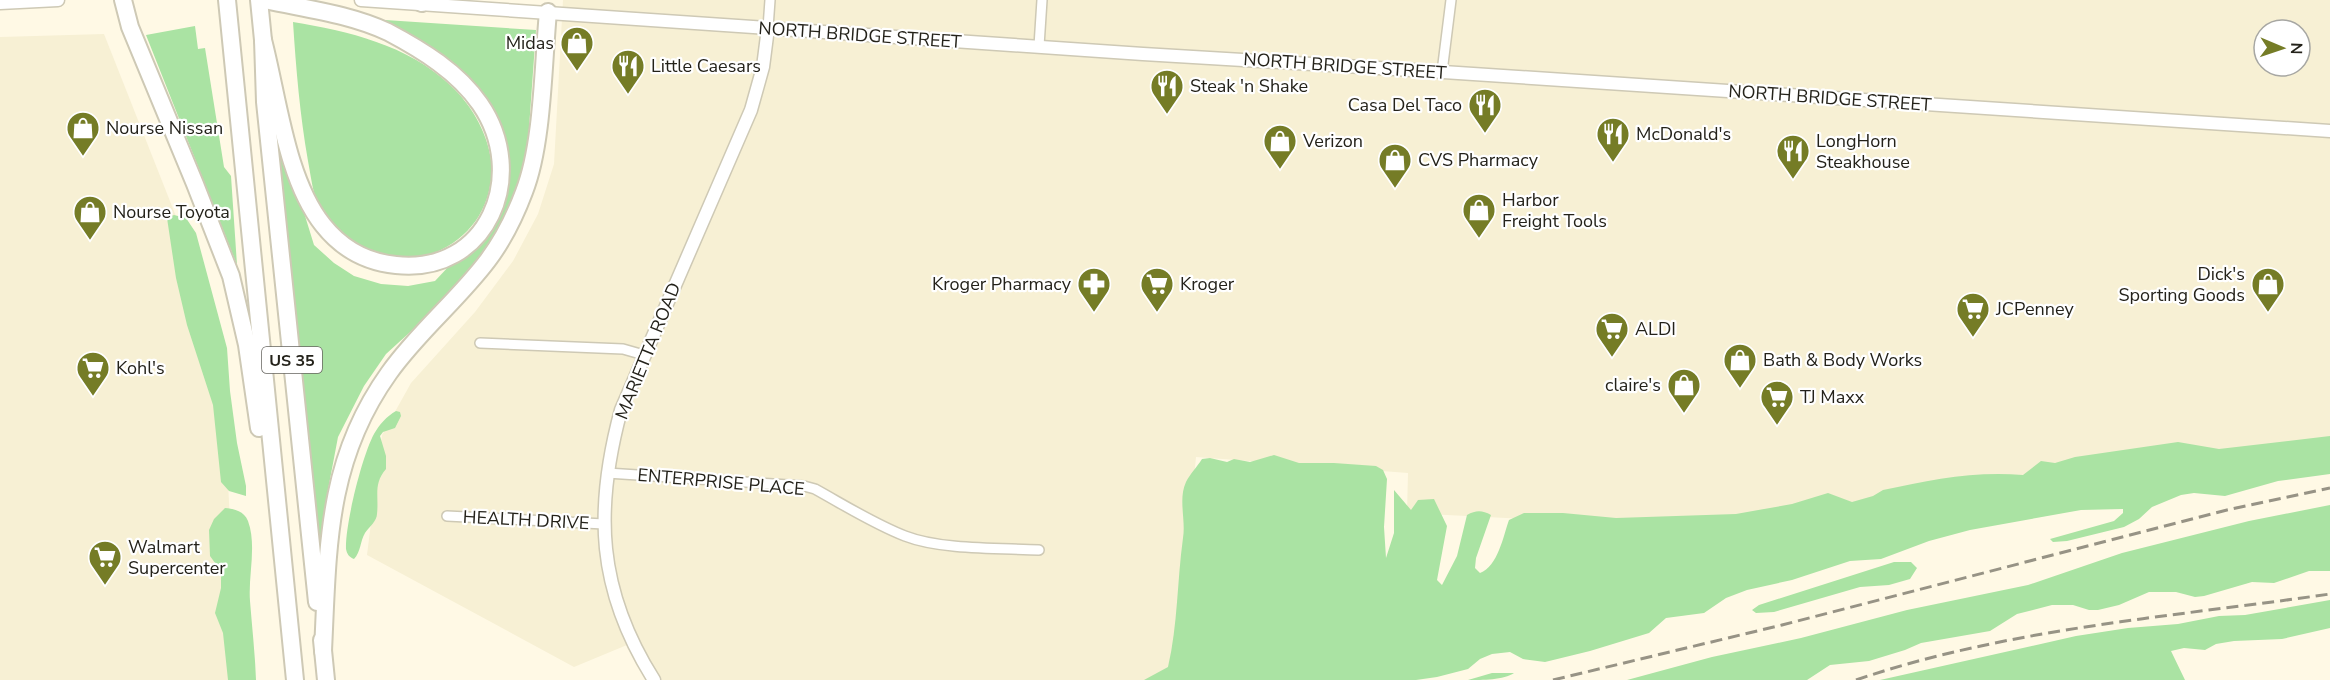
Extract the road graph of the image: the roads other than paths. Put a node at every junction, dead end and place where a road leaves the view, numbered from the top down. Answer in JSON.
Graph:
{"nodes":[{"id":1,"x":57,"y":0,"type":"edge"},
{"id":2,"x":123,"y":0,"type":"edge"},
{"id":3,"x":227,"y":0,"type":"edge"},
{"id":4,"x":259,"y":0,"type":"edge"},
{"id":5,"x":265,"y":0,"type":"edge"},
{"id":6,"x":361,"y":0,"type":"edge"},
{"id":7,"x":770,"y":0,"type":"edge"},
{"id":8,"x":1042,"y":0,"type":"edge"},
{"id":9,"x":1450,"y":0,"type":"edge"},
{"id":10,"x":419,"y":1,"type":"edge"},
{"id":11,"x":0,"y":3,"type":"edge"},
{"id":12,"x":548,"y":6,"type":"edge"},
{"id":13,"x":768,"y":28,"type":"junction"},
{"id":14,"x":263,"y":40,"type":"junction"},
{"id":15,"x":1039,"y":46,"type":"junction"},
{"id":16,"x":1442,"y":72,"type":"junction"},
{"id":17,"x":2330,"y":131,"type":"edge"},
{"id":18,"x":480,"y":343,"type":"dead end"},
{"id":19,"x":645,"y":355,"type":"junction"},
{"id":20,"x":607,"y":473,"type":"junction"},
{"id":21,"x":277,"y":505,"type":"junction"},
{"id":22,"x":447,"y":516,"type":"dead end"},
{"id":23,"x":604,"y":524,"type":"junction"},
{"id":24,"x":1039,"y":550,"type":"dead end"},
{"id":25,"x":323,"y":651,"type":"junction"},
{"id":26,"x":295,"y":680,"type":"edge"},
{"id":27,"x":326,"y":680,"type":"edge"},
{"id":28,"x":654,"y":680,"type":"edge"}],
"edges":[{"from":1,"to":11,"type":"main road"},
{"from":2,"to":21,"type":"highway"},
{"from":3,"to":21,"type":"highway","number":"US 35"},
{"from":4,"to":14,"type":"highway","number":"US 35"},
{"from":5,"to":14,"type":"highway"},
{"from":6,"to":10,"type":"main road","name":"NORTH BRIDGE STREET"},
{"from":7,"to":13,"type":"street"},
{"from":8,"to":15,"type":"street"},
{"from":9,"to":16,"type":"street"},
{"from":10,"to":12,"type":"main road","name":"NORTH BRIDGE STREET"},
{"from":12,"to":13,"type":"main road","name":"NORTH BRIDGE STREET"},
{"from":12,"to":25,"type":"highway"},
{"from":13,"to":15,"type":"main road","name":"NORTH BRIDGE STREET"},
{"from":13,"to":19,"type":"main road","name":"MARIETTA ROAD"},
{"from":14,"to":25,"type":"highway","number":"US 35"},
{"from":15,"to":16,"type":"main road","name":"NORTH BRIDGE STREET"},
{"from":16,"to":17,"type":"main road","name":"NORTH BRIDGE STREET"},
{"from":18,"to":19,"type":"street"},
{"from":19,"to":20,"type":"main road","name":"MARIETTA ROAD"},
{"from":20,"to":23,"type":"main road","name":"MARIETTA ROAD"},
{"from":20,"to":24,"type":"street","name":"ENTERPRISE PLACE"},
{"from":21,"to":26,"type":"highway","number":"US 35"},
{"from":22,"to":23,"type":"street","name":"HEALTH DRIVE"},
{"from":23,"to":28,"type":"main road","name":"MARIETTA ROAD"},
{"from":25,"to":27,"type":"highway","number":"US 35"}]}
